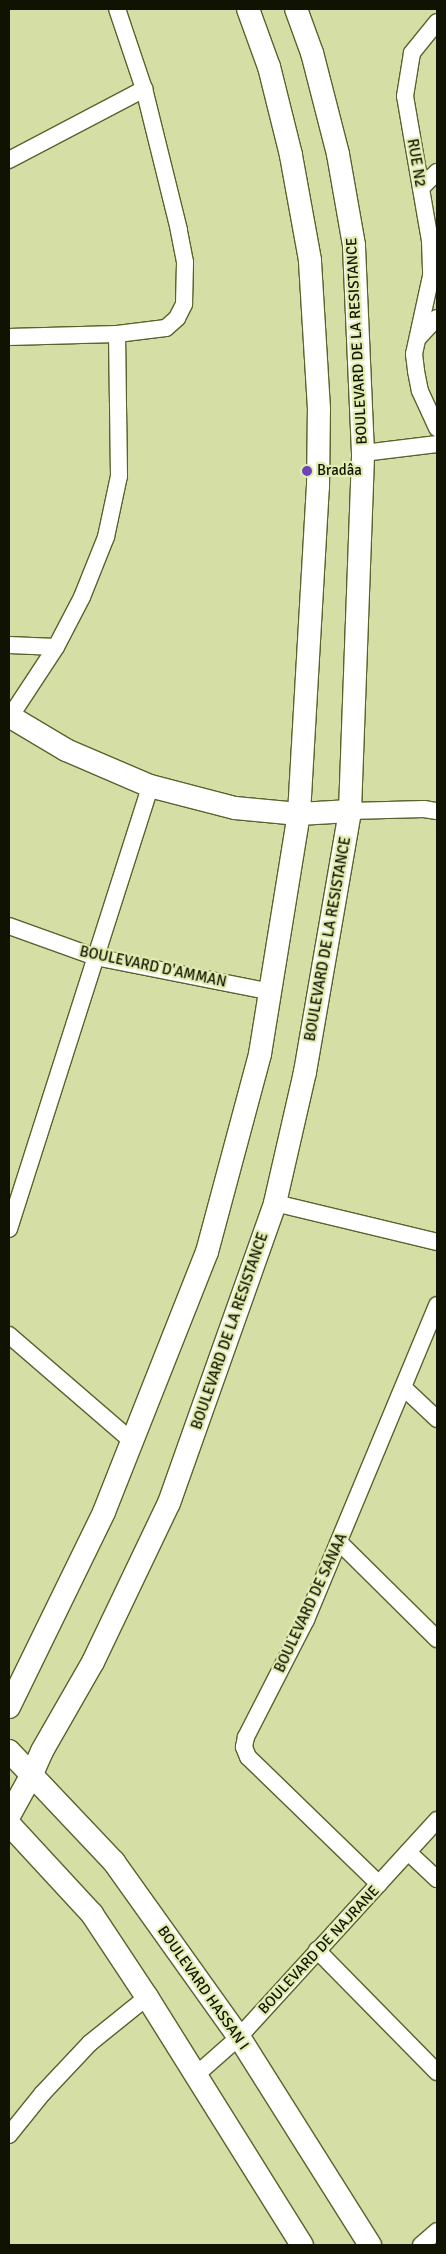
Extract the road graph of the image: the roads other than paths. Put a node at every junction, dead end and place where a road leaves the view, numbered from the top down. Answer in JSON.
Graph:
{"nodes":[{"id":1,"x":117,"y":9,"type":"edge"},
{"id":2,"x":248,"y":9,"type":"edge"},
{"id":3,"x":296,"y":9,"type":"edge"},
{"id":4,"x":437,"y":22,"type":"edge"},
{"id":5,"x":144,"y":89,"type":"junction"},
{"id":6,"x":9,"y":160,"type":"edge"},
{"id":7,"x":437,"y":172,"type":"edge"},
{"id":8,"x":420,"y":188,"type":"junction"},
{"id":9,"x":437,"y":318,"type":"edge"},
{"id":10,"x":117,"y":334,"type":"junction"},
{"id":11,"x":9,"y":337,"type":"edge"},
{"id":12,"x":419,"y":337,"type":"junction"},
{"id":13,"x":437,"y":428,"type":"edge"},
{"id":14,"x":437,"y":444,"type":"edge"},
{"id":15,"x":364,"y":453,"type":"junction"},
{"id":16,"x":9,"y":645,"type":"edge"},
{"id":17,"x":56,"y":647,"type":"junction"},
{"id":18,"x":9,"y":716,"type":"edge"},
{"id":19,"x":150,"y":786,"type":"junction"},
{"id":20,"x":350,"y":811,"type":"junction"},
{"id":21,"x":437,"y":811,"type":"edge"},
{"id":22,"x":298,"y":814,"type":"junction"},
{"id":23,"x":9,"y":926,"type":"edge"},
{"id":24,"x":95,"y":957,"type":"junction"},
{"id":25,"x":271,"y":992,"type":"junction"},
{"id":26,"x":275,"y":1203,"type":"junction"},
{"id":27,"x":9,"y":1229,"type":"edge"},
{"id":28,"x":437,"y":1242,"type":"edge"},
{"id":29,"x":437,"y":1305,"type":"edge"},
{"id":30,"x":9,"y":1335,"type":"edge"},
{"id":31,"x":404,"y":1388,"type":"junction"},
{"id":32,"x":437,"y":1419,"type":"edge"},
{"id":33,"x":132,"y":1441,"type":"junction"},
{"id":34,"x":339,"y":1542,"type":"junction"},
{"id":35,"x":437,"y":1639,"type":"edge"},
{"id":36,"x":9,"y":1707,"type":"edge"},
{"id":37,"x":9,"y":1751,"type":"edge"},
{"id":38,"x":31,"y":1776,"type":"junction"},
{"id":39,"x":9,"y":1816,"type":"edge"},
{"id":40,"x":437,"y":1820,"type":"edge"},
{"id":41,"x":9,"y":1824,"type":"edge"},
{"id":42,"x":408,"y":1852,"type":"junction"},
{"id":43,"x":437,"y":1879,"type":"edge"},
{"id":44,"x":379,"y":1884,"type":"junction"},
{"id":45,"x":317,"y":1950,"type":"junction"},
{"id":46,"x":147,"y":1997,"type":"junction"},
{"id":47,"x":239,"y":2036,"type":"junction"},
{"id":48,"x":437,"y":2072,"type":"edge"},
{"id":49,"x":196,"y":2075,"type":"junction"},
{"id":50,"x":9,"y":2135,"type":"edge"},
{"id":51,"x":437,"y":2231,"type":"edge"},
{"id":52,"x":302,"y":2245,"type":"edge"},
{"id":53,"x":370,"y":2245,"type":"edge"},
{"id":54,"x":421,"y":2245,"type":"edge"}],
"edges":[{"from":1,"to":5,"type":"street"},
{"from":2,"to":22,"type":"main road"},
{"from":3,"to":15,"type":"main road","name":"BOULEVARD DE LA RESISTANCE"},
{"from":4,"to":8,"type":"street","name":"RUE N2"},
{"from":5,"to":6,"type":"street"},
{"from":5,"to":10,"type":"street"},
{"from":7,"to":8,"type":"street"},
{"from":8,"to":12,"type":"street","name":"RUE N2"},
{"from":9,"to":12,"type":"street"},
{"from":10,"to":11,"type":"street"},
{"from":10,"to":17,"type":"street"},
{"from":12,"to":13,"type":"street","name":"RUE N2"},
{"from":14,"to":15,"type":"street"},
{"from":15,"to":20,"type":"main road","name":"BOULEVARD DE LA RESISTANCE"},
{"from":16,"to":17,"type":"street"},
{"from":17,"to":18,"type":"street"},
{"from":18,"to":19,"type":"main road"},
{"from":19,"to":22,"type":"main road"},
{"from":19,"to":24,"type":"street"},
{"from":20,"to":21,"type":"street"},
{"from":20,"to":22,"type":"main road"},
{"from":20,"to":26,"type":"main road","name":"BOULEVARD DE LA RESISTANCE"},
{"from":22,"to":25,"type":"main road"},
{"from":23,"to":24,"type":"street","name":"BOULEVARD D'AMMAN"},
{"from":24,"to":25,"type":"street","name":"BOULEVARD D'AMMAN"},
{"from":24,"to":27,"type":"street"},
{"from":25,"to":33,"type":"main road"},
{"from":26,"to":28,"type":"street"},
{"from":26,"to":38,"type":"main road","name":"BOULEVARD DE LA RESISTANCE"},
{"from":29,"to":31,"type":"street","name":"BOULEVARD DE SANAA"},
{"from":30,"to":33,"type":"street"},
{"from":31,"to":32,"type":"street"},
{"from":31,"to":34,"type":"street","name":"BOULEVARD DE SANAA"},
{"from":33,"to":36,"type":"main road"},
{"from":34,"to":35,"type":"street"},
{"from":34,"to":44,"type":"street","name":"BOULEVARD DE SANAA"},
{"from":37,"to":38,"type":"main road","name":"BOULEVARD HASSAN I"},
{"from":38,"to":39,"type":"main road","name":"BOULEVARD DE LA RESISTANCE"},
{"from":38,"to":47,"type":"main road","name":"BOULEVARD HASSAN I"},
{"from":40,"to":42,"type":"street","name":"BOULEVARD DE NAJRANE"},
{"from":41,"to":46,"type":"main road"},
{"from":42,"to":43,"type":"street"},
{"from":42,"to":44,"type":"street","name":"BOULEVARD DE NAJRANE"},
{"from":44,"to":45,"type":"street","name":"BOULEVARD DE NAJRANE"},
{"from":45,"to":47,"type":"street","name":"BOULEVARD DE NAJRANE"},
{"from":45,"to":48,"type":"street"},
{"from":46,"to":49,"type":"main road"},
{"from":46,"to":50,"type":"street"},
{"from":47,"to":49,"type":"street","name":"BOULEVARD DE NAJRANE"},
{"from":47,"to":53,"type":"main road","name":"BOULEVARD HASSAN I"},
{"from":49,"to":52,"type":"main road"},
{"from":51,"to":54,"type":"street"}]}
